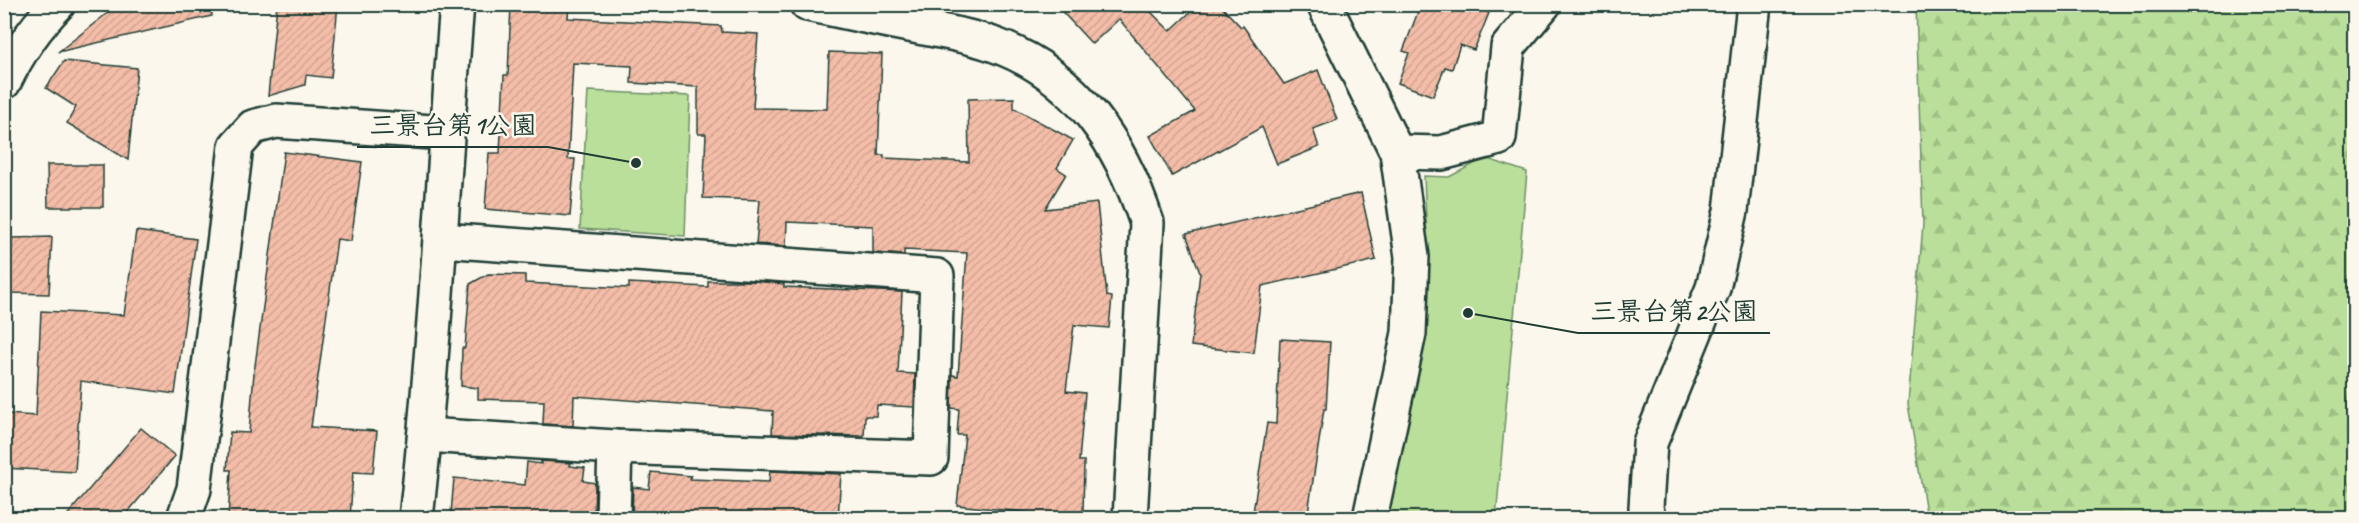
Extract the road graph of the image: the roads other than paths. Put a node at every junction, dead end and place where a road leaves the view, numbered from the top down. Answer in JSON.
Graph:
{"nodes":[{"id":1,"x":457,"y":4,"type":"edge"},
{"id":2,"x":807,"y":4,"type":"edge"},
{"id":3,"x":1324,"y":4,"type":"edge"},
{"id":4,"x":1544,"y":4,"type":"edge"},
{"id":5,"x":1754,"y":4,"type":"edge"},
{"id":6,"x":49,"y":9,"type":"edge"},
{"id":7,"x":4,"y":82,"type":"edge"},
{"id":8,"x":446,"y":133,"type":"junction"},
{"id":9,"x":1397,"y":152,"type":"junction"},
{"id":10,"x":442,"y":240,"type":"junction"},
{"id":11,"x":425,"y":435,"type":"junction"},
{"id":12,"x":615,"y":447,"type":"junction"},
{"id":13,"x":184,"y":519,"type":"edge"},
{"id":14,"x":416,"y":519,"type":"edge"},
{"id":15,"x":613,"y":519,"type":"edge"},
{"id":16,"x":1130,"y":519,"type":"edge"},
{"id":17,"x":1370,"y":519,"type":"edge"},
{"id":18,"x":1648,"y":519,"type":"edge"}],
"edges":[{"from":1,"to":8,"type":"street"},
{"from":2,"to":16,"type":"street"},
{"from":3,"to":9,"type":"street"},
{"from":4,"to":9,"type":"street"},
{"from":5,"to":18,"type":"street"},
{"from":6,"to":7,"type":"street"},
{"from":8,"to":10,"type":"street"},
{"from":8,"to":13,"type":"street"},
{"from":9,"to":17,"type":"street"},
{"from":10,"to":11,"type":"street"},
{"from":10,"to":12,"type":"street"},
{"from":11,"to":12,"type":"street"},
{"from":11,"to":14,"type":"street"},
{"from":12,"to":15,"type":"street"}]}
